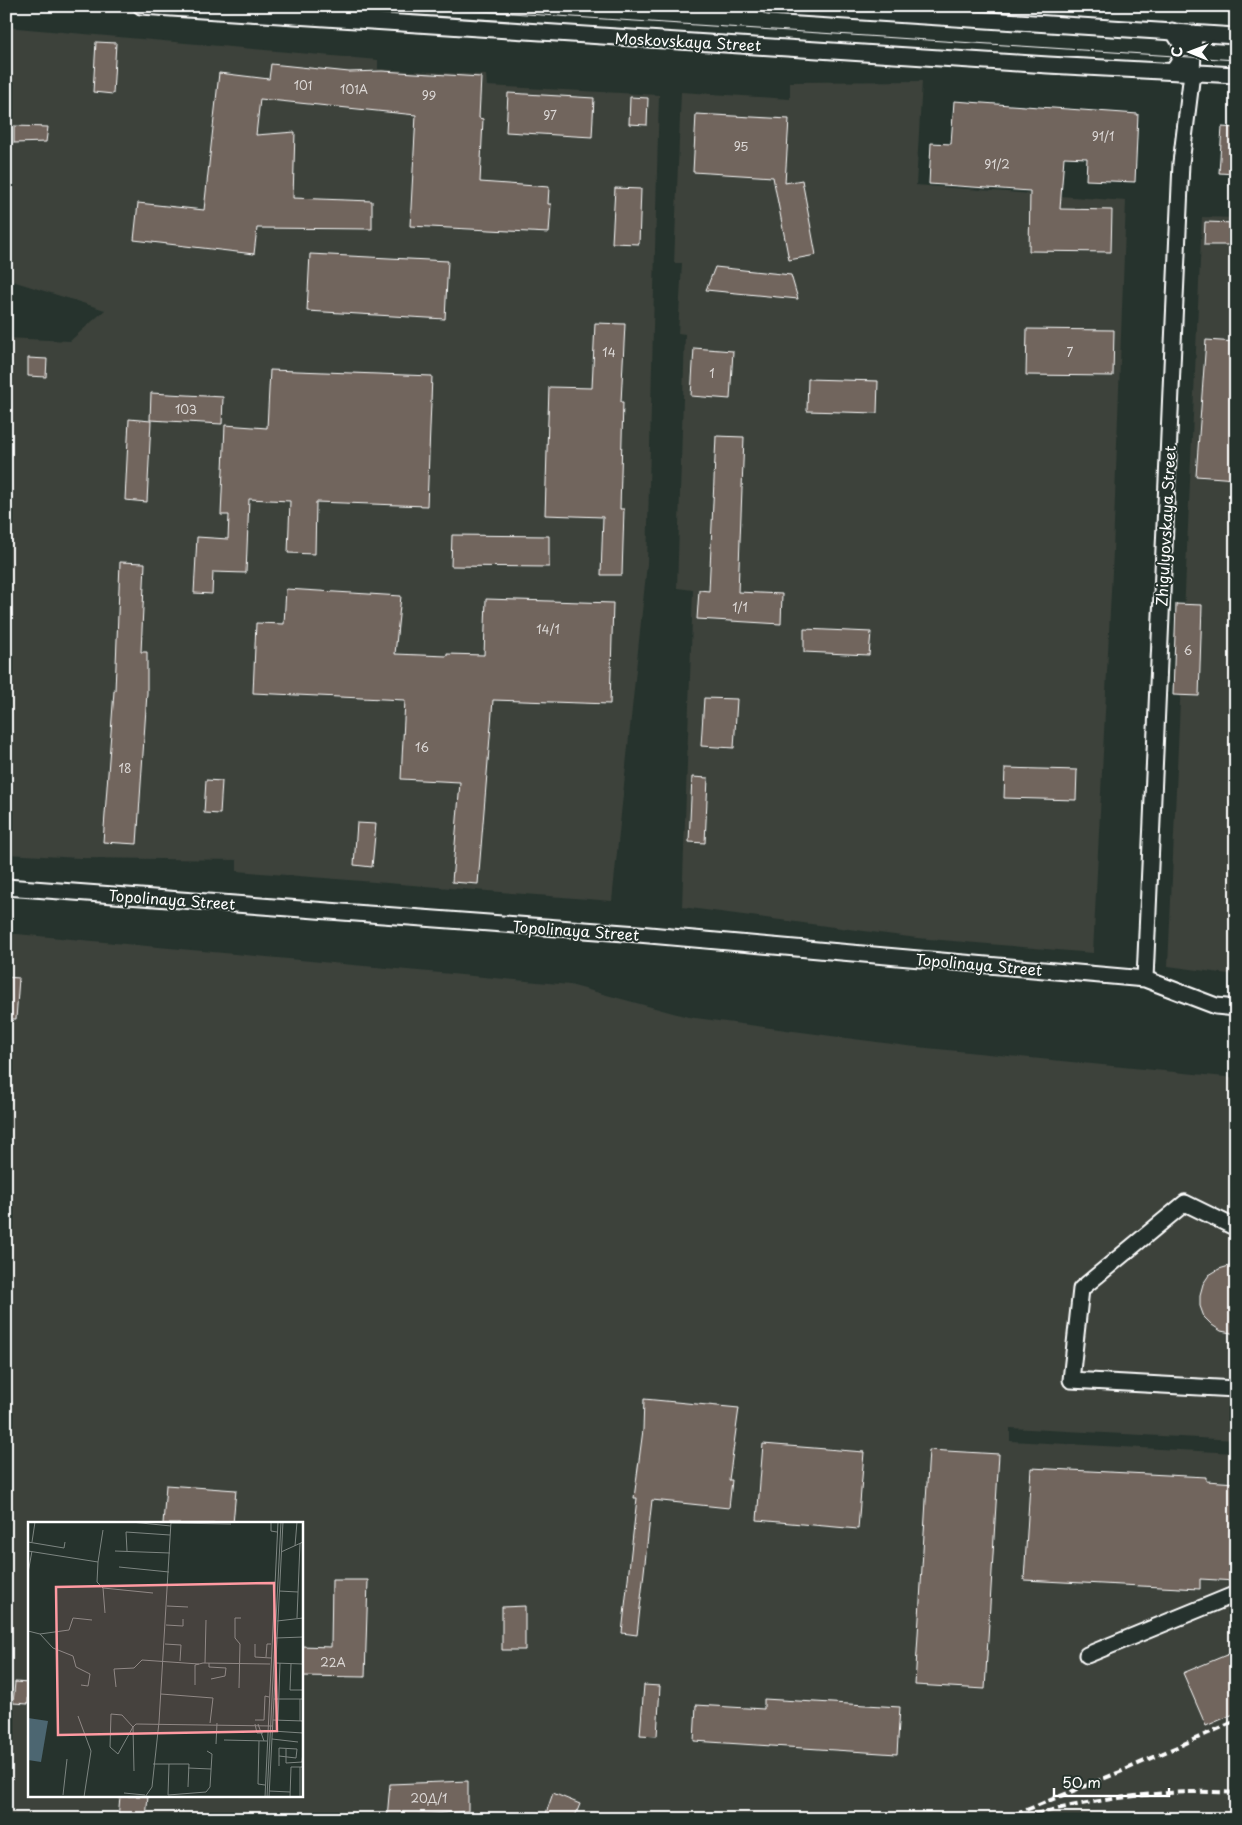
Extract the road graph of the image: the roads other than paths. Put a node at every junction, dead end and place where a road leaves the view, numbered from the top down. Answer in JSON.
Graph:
{"nodes":[{"id":1,"x":141,"y":6,"type":"edge"},
{"id":2,"x":769,"y":6,"type":"edge"},
{"id":3,"x":1172,"y":31,"type":"junction"},
{"id":4,"x":1194,"y":33,"type":"junction"},
{"id":5,"x":1236,"y":36,"type":"edge"},
{"id":6,"x":1173,"y":71,"type":"junction"},
{"id":7,"x":1192,"y":73,"type":"junction"},
{"id":8,"x":1236,"y":74,"type":"edge"},
{"id":9,"x":6,"y":887,"type":"edge"},
{"id":10,"x":1145,"y":979,"type":"junction"},
{"id":11,"x":1236,"y":1008,"type":"edge"},
{"id":12,"x":1236,"y":1228,"type":"edge"},
{"id":13,"x":1236,"y":1388,"type":"edge"},
{"id":14,"x":1236,"y":1594,"type":"edge"},
{"id":15,"x":1086,"y":1655,"type":"dead end"}],
"edges":[{"from":1,"to":6,"type":"street","name":"Moskovskaya Street"},
{"from":2,"to":3,"type":"street"},
{"from":3,"to":4,"type":"street"},
{"from":3,"to":6,"type":"street"},
{"from":4,"to":5,"type":"street"},
{"from":4,"to":7,"type":"street","name":"Zhigulyovskaya Street"},
{"from":6,"to":7,"type":"street","name":"Moskovskaya Street"},
{"from":7,"to":8,"type":"street","name":"Moskovskaya Street"},
{"from":7,"to":10,"type":"street","name":"Zhigulyovskaya Street"},
{"from":9,"to":10,"type":"street","name":"Topolinaya Street"},
{"from":10,"to":11,"type":"street","name":"Topolinaya Street"},
{"from":12,"to":13,"type":"street"},
{"from":14,"to":15,"type":"street"}]}
